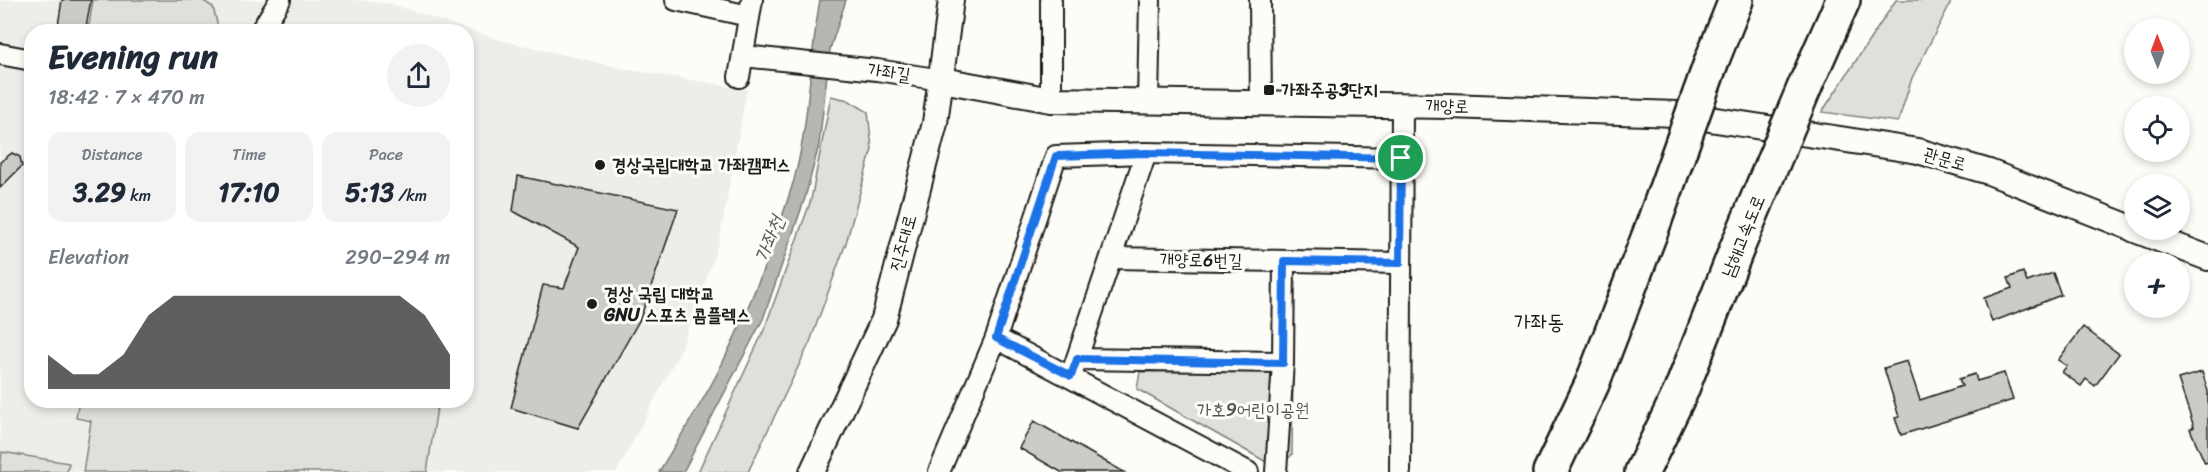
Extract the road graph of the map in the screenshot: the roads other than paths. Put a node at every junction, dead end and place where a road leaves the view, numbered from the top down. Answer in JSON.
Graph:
{"nodes":[{"id":1,"x":280,"y":0,"type":"edge"},
{"id":2,"x":676,"y":0,"type":"edge"},
{"id":3,"x":951,"y":0,"type":"edge"},
{"id":4,"x":1051,"y":0,"type":"edge"},
{"id":5,"x":1150,"y":0,"type":"edge"},
{"id":6,"x":1260,"y":0,"type":"edge"},
{"id":7,"x":1736,"y":0,"type":"edge"},
{"id":8,"x":1843,"y":0,"type":"edge"},
{"id":9,"x":751,"y":8,"type":"edge"},
{"id":10,"x":264,"y":24,"type":"edge"},
{"id":11,"x":0,"y":54,"type":"edge"},
{"id":12,"x":743,"y":56,"type":"junction"},
{"id":13,"x":24,"y":58,"type":"edge"},
{"id":14,"x":740,"y":77,"type":"dead end"},
{"id":15,"x":942,"y":80,"type":"junction"},
{"id":16,"x":1051,"y":100,"type":"junction"},
{"id":17,"x":1148,"y":103,"type":"junction"},
{"id":18,"x":1261,"y":103,"type":"junction"},
{"id":19,"x":1402,"y":106,"type":"junction"},
{"id":20,"x":1745,"y":123,"type":"joint"},
{"id":21,"x":1146,"y":153,"type":"junction"},
{"id":22,"x":1401,"y":158,"type":"junction"},
{"id":23,"x":2124,"y":225,"type":"edge"},
{"id":24,"x":2163,"y":240,"type":"edge"},
{"id":25,"x":1113,"y":258,"type":"junction"},
{"id":26,"x":2208,"y":258,"type":"edge"},
{"id":27,"x":1284,"y":261,"type":"junction"},
{"id":28,"x":1400,"y":263,"type":"junction"},
{"id":29,"x":996,"y":338,"type":"junction"},
{"id":30,"x":1283,"y":363,"type":"junction"},
{"id":31,"x":1074,"y":368,"type":"junction"},
{"id":32,"x":812,"y":472,"type":"edge"},
{"id":33,"x":939,"y":472,"type":"edge"},
{"id":34,"x":1248,"y":472,"type":"edge"},
{"id":35,"x":1276,"y":472,"type":"edge"},
{"id":36,"x":1400,"y":472,"type":"edge"},
{"id":37,"x":1551,"y":472,"type":"edge"},
{"id":38,"x":1642,"y":472,"type":"edge"}],
"edges":[{"from":1,"to":10,"type":"street"},
{"from":2,"to":9,"type":"street"},
{"from":3,"to":15,"type":"street","name":"진주대로"},
{"from":4,"to":16,"type":"street"},
{"from":5,"to":17,"type":"street"},
{"from":6,"to":18,"type":"street"},
{"from":7,"to":37,"type":"highway","bridge":true},
{"from":8,"to":38,"type":"highway","name":"남해고속도로","bridge":true},
{"from":9,"to":12,"type":"street"},
{"from":11,"to":13,"type":"street"},
{"from":12,"to":14,"type":"street"},
{"from":12,"to":15,"type":"street","name":"가좌길"},
{"from":15,"to":16,"type":"street","name":"개양로"},
{"from":15,"to":32,"type":"street","name":"진주대로"},
{"from":16,"to":17,"type":"street","name":"개양로"},
{"from":17,"to":18,"type":"street","name":"개양로"},
{"from":18,"to":19,"type":"street","name":"개양로"},
{"from":19,"to":20,"type":"street","name":"개양로"},
{"from":19,"to":22,"type":"street"},
{"from":20,"to":23,"type":"street","name":"관문로"},
{"from":21,"to":22,"type":"street"},
{"from":21,"to":25,"type":"street"},
{"from":21,"to":29,"type":"street"},
{"from":22,"to":28,"type":"street"},
{"from":24,"to":26,"type":"street","name":"관문로"},
{"from":25,"to":27,"type":"street","name":"개양로6번길"},
{"from":25,"to":31,"type":"street"},
{"from":27,"to":28,"type":"street","name":"개양로6번길"},
{"from":27,"to":30,"type":"street"},
{"from":28,"to":36,"type":"street"},
{"from":29,"to":31,"type":"street"},
{"from":29,"to":33,"type":"street"},
{"from":30,"to":31,"type":"street"},
{"from":30,"to":35,"type":"street"},
{"from":31,"to":34,"type":"street"}]}
